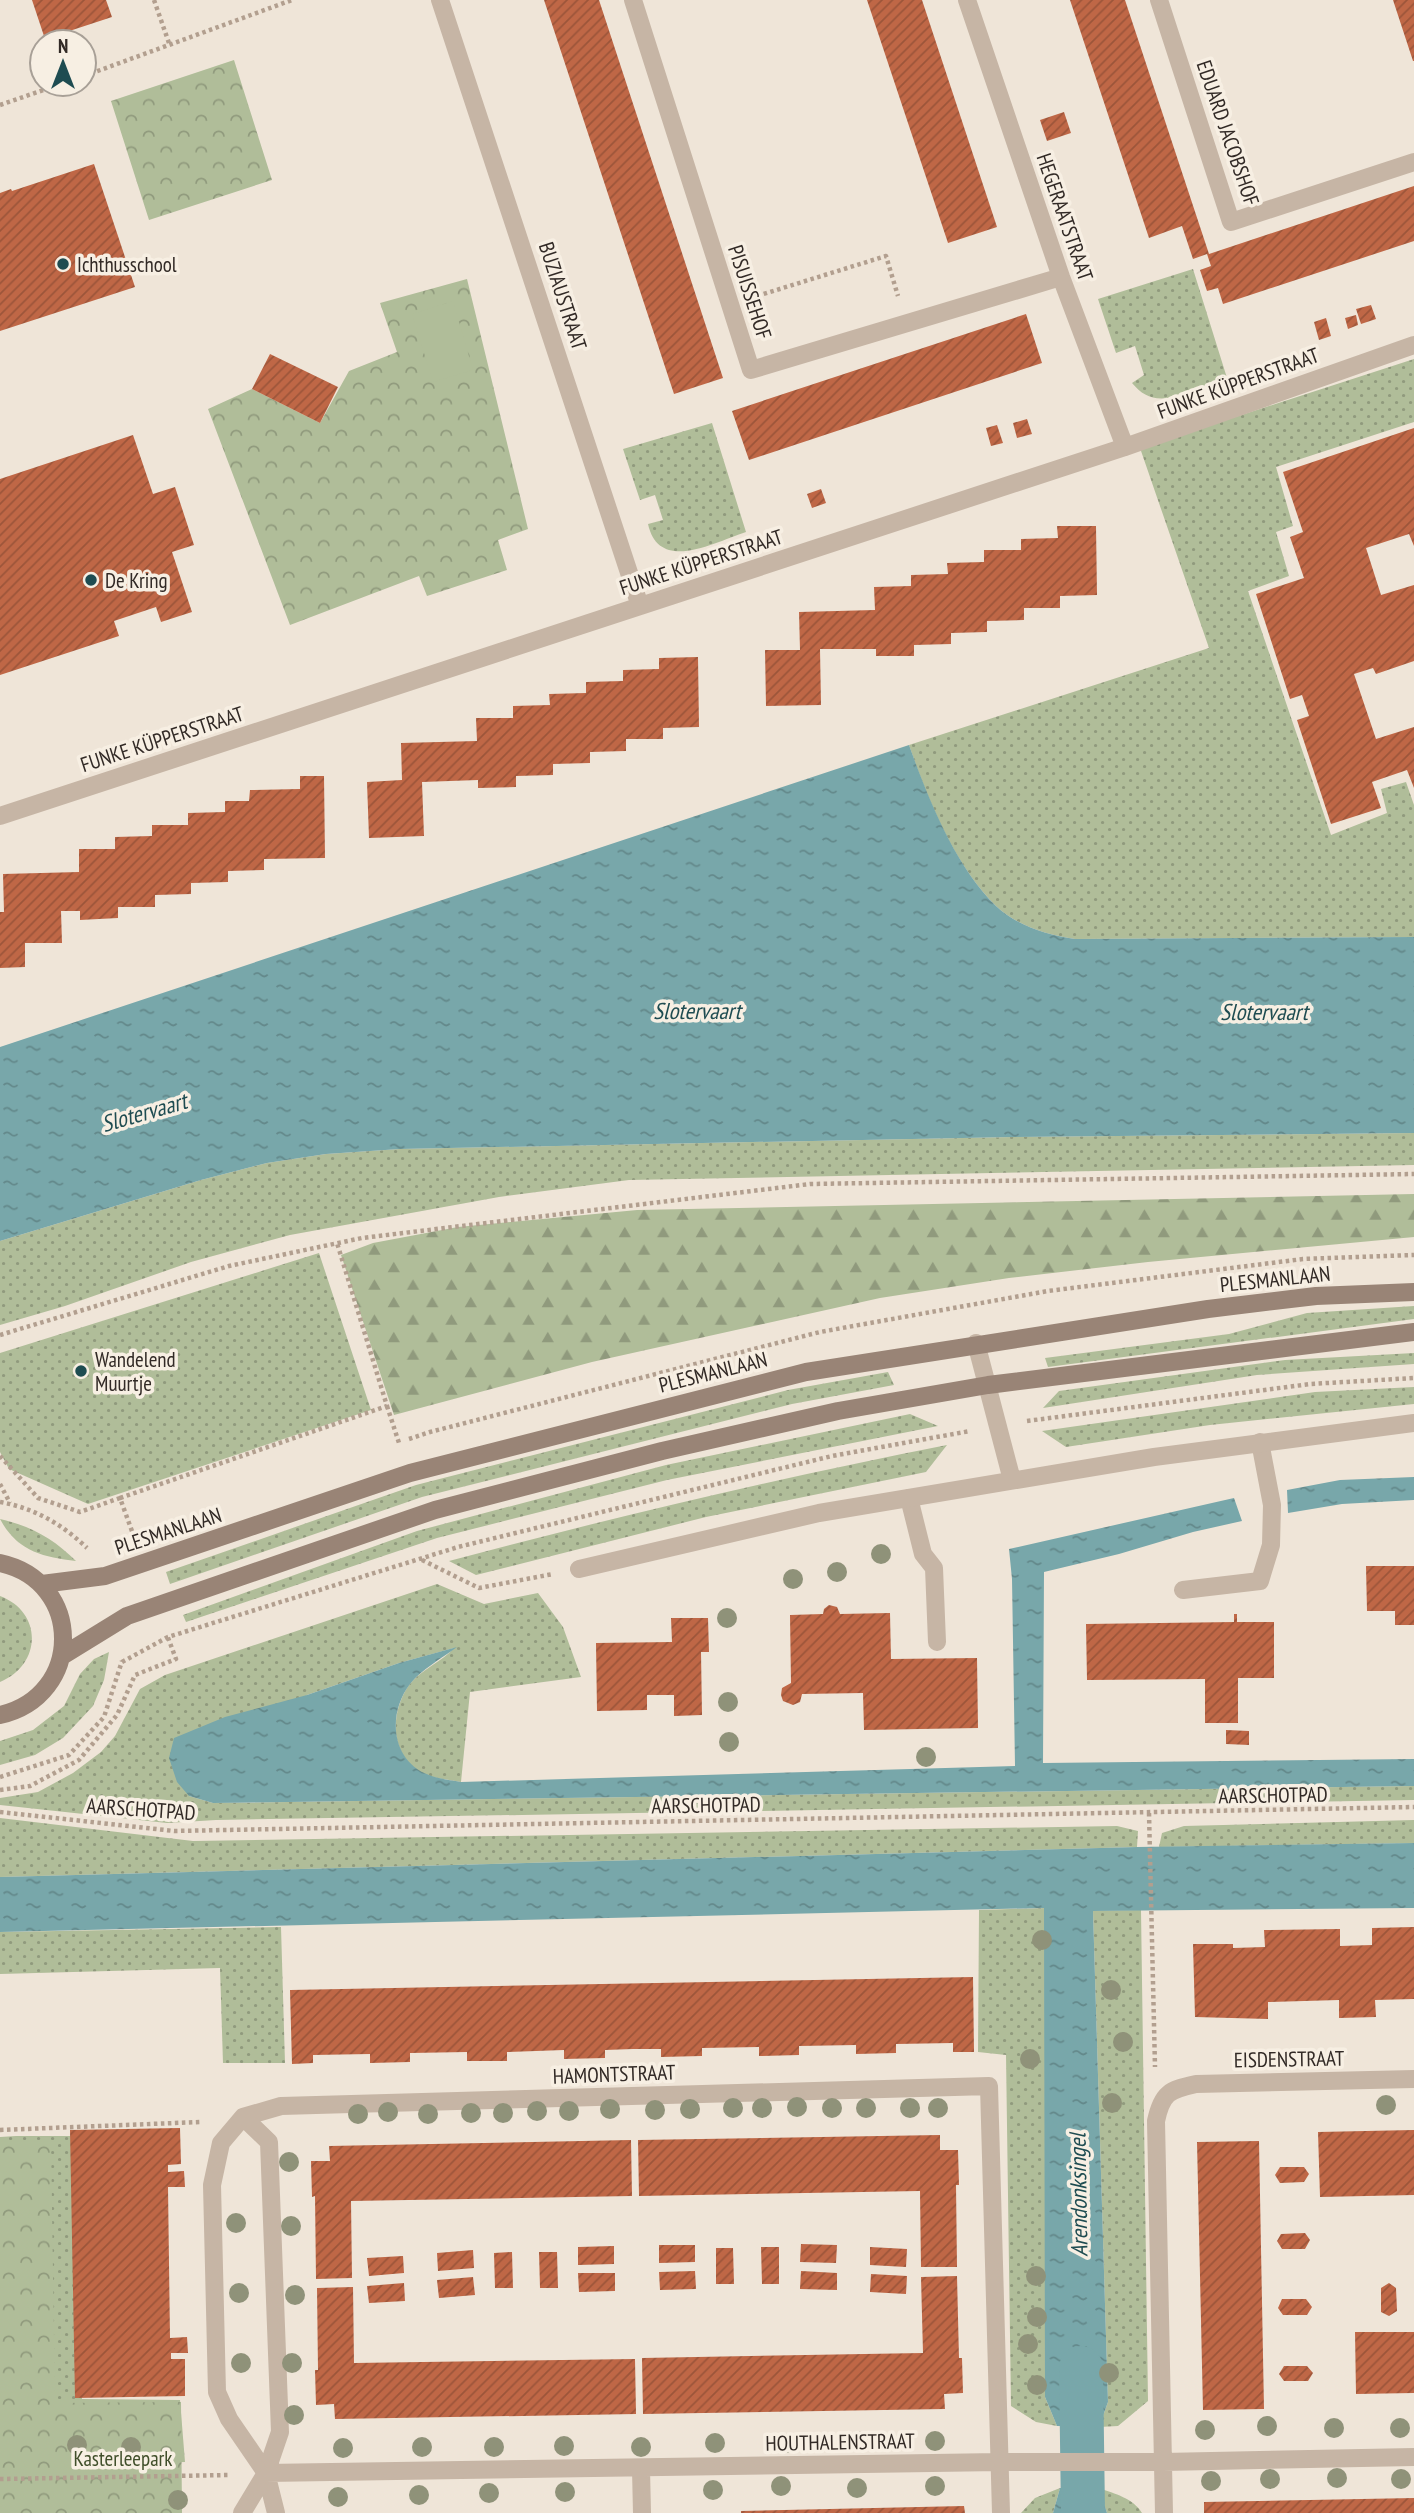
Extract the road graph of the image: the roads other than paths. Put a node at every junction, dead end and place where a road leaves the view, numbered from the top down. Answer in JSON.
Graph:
{"nodes":[{"id":1,"x":440,"y":0,"type":"edge"},
{"id":2,"x":633,"y":0,"type":"edge"},
{"id":3,"x":967,"y":0,"type":"edge"},
{"id":4,"x":1159,"y":0,"type":"edge"},
{"id":5,"x":1414,"y":162,"type":"edge"},
{"id":6,"x":1061,"y":277,"type":"junction"},
{"id":7,"x":1414,"y":345,"type":"edge"},
{"id":8,"x":1125,"y":447,"type":"junction"},
{"id":9,"x":640,"y":606,"type":"junction"},
{"id":10,"x":0,"y":816,"type":"edge"},
{"id":11,"x":1414,"y":1292,"type":"edge"},
{"id":12,"x":1414,"y":1332,"type":"edge"},
{"id":13,"x":976,"y":1343,"type":"junction"},
{"id":14,"x":988,"y":1385,"type":"junction"},
{"id":15,"x":1414,"y":1423,"type":"edge"},
{"id":16,"x":1260,"y":1442,"type":"junction"},
{"id":17,"x":1012,"y":1480,"type":"junction"},
{"id":18,"x":909,"y":1497,"type":"junction"},
{"id":19,"x":0,"y":1563,"type":"edge"},
{"id":20,"x":579,"y":1569,"type":"road end"},
{"id":21,"x":42,"y":1584,"type":"junction"},
{"id":22,"x":1183,"y":1590,"type":"dead end"},
{"id":23,"x":937,"y":1642,"type":"dead end"},
{"id":24,"x":62,"y":1656,"type":"junction"},
{"id":25,"x":0,"y":1715,"type":"edge"},
{"id":26,"x":1414,"y":2079,"type":"edge"},
{"id":27,"x":243,"y":2117,"type":"junction"},
{"id":28,"x":1414,"y":2457,"type":"edge"},
{"id":29,"x":1000,"y":2462,"type":"junction"},
{"id":30,"x":1163,"y":2462,"type":"junction"},
{"id":31,"x":641,"y":2469,"type":"junction"},
{"id":32,"x":266,"y":2473,"type":"junction"},
{"id":33,"x":242,"y":2513,"type":"edge"},
{"id":34,"x":276,"y":2513,"type":"edge"},
{"id":35,"x":642,"y":2513,"type":"edge"},
{"id":36,"x":1001,"y":2513,"type":"edge"},
{"id":37,"x":1164,"y":2513,"type":"edge"}],
"edges":[{"from":1,"to":9,"type":"street","name":"BUZIAUSTRAAT"},
{"from":2,"to":6,"type":"street","name":"PISUISSEHOF"},
{"from":3,"to":6,"type":"street","name":"HEGERAATSTRAAT"},
{"from":4,"to":5,"type":"street","name":"EDUARD JACOBSHOF"},
{"from":6,"to":8,"type":"street","name":"HEGERAATSTRAAT"},
{"from":7,"to":8,"type":"street","name":"FUNKE KÜPPERSTRAAT"},
{"from":8,"to":9,"type":"street","name":"FUNKE KÜPPERSTRAAT"},
{"from":9,"to":10,"type":"street","name":"FUNKE KÜPPERSTRAAT"},
{"from":11,"to":13,"type":"main road","name":"PLESMANLAAN"},
{"from":12,"to":14,"type":"main road"},
{"from":13,"to":14,"type":"street"},
{"from":13,"to":21,"type":"main road","name":"PLESMANLAAN"},
{"from":14,"to":17,"type":"street"},
{"from":14,"to":24,"type":"main road"},
{"from":15,"to":16,"type":"street"},
{"from":16,"to":17,"type":"street"},
{"from":16,"to":22,"type":"street"},
{"from":17,"to":18,"type":"street"},
{"from":18,"to":20,"type":"street"},
{"from":18,"to":23,"type":"street"},
{"from":19,"to":21,"type":"main road"},
{"from":21,"to":24,"type":"main road"},
{"from":24,"to":25,"type":"main road"},
{"from":26,"to":30,"type":"street","name":"EISDENSTRAAT"},
{"from":27,"to":29,"type":"street","name":"HAMONTSTRAAT"},
{"from":27,"to":32,"type":"street"},
{"from":27,"to":32,"type":"street"},
{"from":28,"to":30,"type":"street","name":"HOUTHALENSTRAAT"},
{"from":29,"to":30,"type":"street","name":"HOUTHALENSTRAAT"},
{"from":29,"to":31,"type":"street","name":"HOUTHALENSTRAAT"},
{"from":29,"to":36,"type":"street"},
{"from":30,"to":37,"type":"street"},
{"from":31,"to":32,"type":"street","name":"HOUTHALENSTRAAT"},
{"from":31,"to":35,"type":"street"},
{"from":32,"to":33,"type":"street"},
{"from":32,"to":34,"type":"street"}]}
